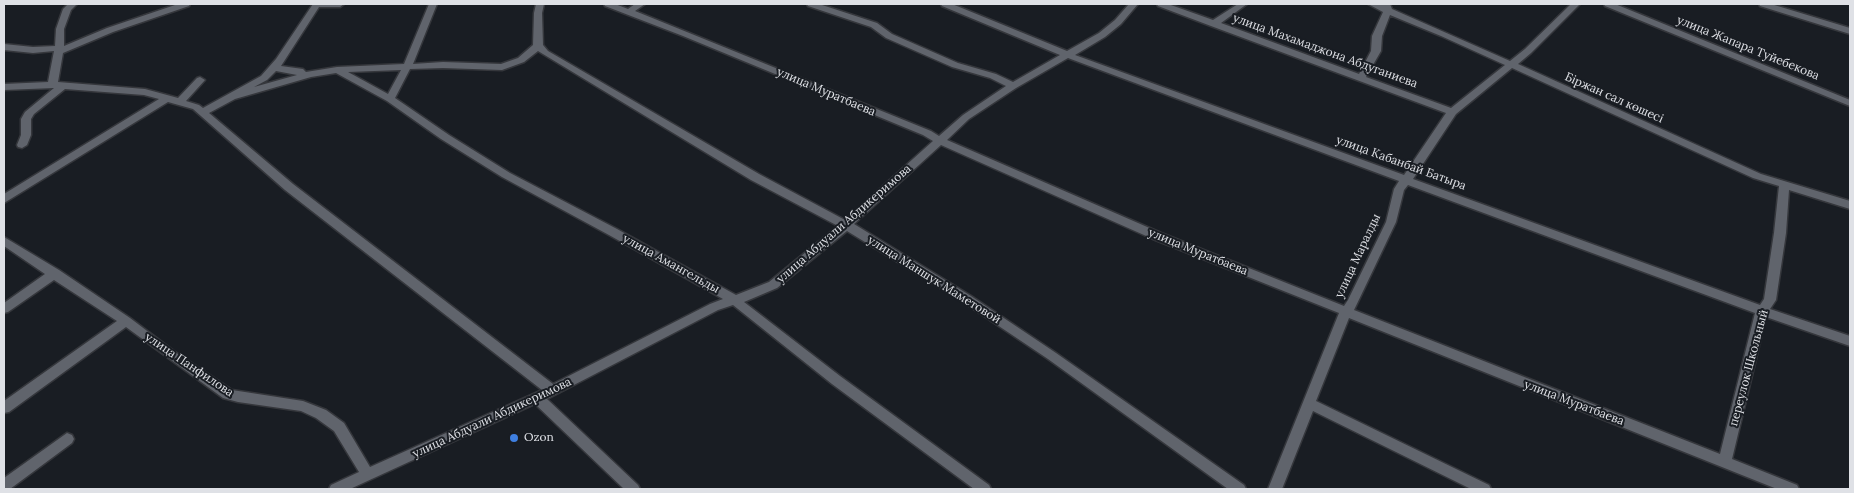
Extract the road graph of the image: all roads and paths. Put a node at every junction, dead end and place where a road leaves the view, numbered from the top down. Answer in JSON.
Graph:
{"nodes":[{"id":1,"x":73,"y":4,"type":"edge"},
{"id":2,"x":186,"y":4,"type":"edge"},
{"id":3,"x":316,"y":4,"type":"edge"},
{"id":4,"x":340,"y":4,"type":"edge"},
{"id":5,"x":434,"y":4,"type":"edge"},
{"id":6,"x":540,"y":4,"type":"edge"},
{"id":7,"x":608,"y":4,"type":"edge"},
{"id":8,"x":641,"y":4,"type":"edge"},
{"id":9,"x":810,"y":4,"type":"edge"},
{"id":10,"x":945,"y":4,"type":"edge"},
{"id":11,"x":1134,"y":4,"type":"edge"},
{"id":12,"x":1161,"y":4,"type":"edge"},
{"id":13,"x":1243,"y":4,"type":"edge"},
{"id":14,"x":1372,"y":4,"type":"edge"},
{"id":15,"x":1576,"y":4,"type":"edge"},
{"id":16,"x":1608,"y":4,"type":"edge"},
{"id":17,"x":1763,"y":4,"type":"edge"},
{"id":18,"x":1387,"y":7,"type":"edge"},
{"id":19,"x":630,"y":11,"type":"junction"},
{"id":20,"x":1214,"y":24,"type":"junction"},
{"id":21,"x":1850,"y":31,"type":"edge"},
{"id":22,"x":538,"y":46,"type":"junction"},
{"id":23,"x":4,"y":47,"type":"edge"},
{"id":24,"x":59,"y":50,"type":"junction"},
{"id":25,"x":1067,"y":55,"type":"junction"},
{"id":26,"x":1510,"y":65,"type":"junction"},
{"id":27,"x":406,"y":66,"type":"junction"},
{"id":28,"x":274,"y":68,"type":"junction"},
{"id":29,"x":336,"y":70,"type":"junction"},
{"id":30,"x":304,"y":76,"type":"junction"},
{"id":31,"x":1361,"y":78,"type":"junction"},
{"id":32,"x":200,"y":80,"type":"dead end"},
{"id":33,"x":58,"y":86,"type":"junction"},
{"id":34,"x":1013,"y":86,"type":"junction"},
{"id":35,"x":4,"y":87,"type":"edge"},
{"id":36,"x":236,"y":96,"type":"junction"},
{"id":37,"x":168,"y":98,"type":"junction"},
{"id":38,"x":390,"y":99,"type":"junction"},
{"id":39,"x":180,"y":102,"type":"junction"},
{"id":40,"x":1850,"y":103,"type":"edge"},
{"id":41,"x":204,"y":112,"type":"junction"},
{"id":42,"x":1452,"y":112,"type":"junction"},
{"id":43,"x":940,"y":141,"type":"junction"},
{"id":44,"x":22,"y":145,"type":"dead end"},
{"id":45,"x":1405,"y":180,"type":"junction"},
{"id":46,"x":1784,"y":185,"type":"junction"},
{"id":47,"x":4,"y":199,"type":"edge"},
{"id":48,"x":1850,"y":205,"type":"edge"},
{"id":49,"x":846,"y":225,"type":"junction"},
{"id":50,"x":4,"y":241,"type":"edge"},
{"id":51,"x":55,"y":273,"type":"junction"},
{"id":52,"x":734,"y":300,"type":"junction"},
{"id":53,"x":4,"y":309,"type":"edge"},
{"id":54,"x":1346,"y":311,"type":"junction"},
{"id":55,"x":1762,"y":311,"type":"junction"},
{"id":56,"x":126,"y":321,"type":"junction"},
{"id":57,"x":1850,"y":341,"type":"edge"},
{"id":58,"x":552,"y":391,"type":"junction"},
{"id":59,"x":538,"y":398,"type":"junction"},
{"id":60,"x":1308,"y":403,"type":"junction"},
{"id":61,"x":4,"y":408,"type":"edge"},
{"id":62,"x":66,"y":439,"type":"dead end"},
{"id":63,"x":1724,"y":461,"type":"junction"},
{"id":64,"x":368,"y":475,"type":"junction"},
{"id":65,"x":4,"y":486,"type":"edge"},
{"id":66,"x":336,"y":489,"type":"edge"},
{"id":67,"x":633,"y":489,"type":"edge"},
{"id":68,"x":984,"y":489,"type":"edge"},
{"id":69,"x":1239,"y":489,"type":"edge"},
{"id":70,"x":1275,"y":489,"type":"edge"},
{"id":71,"x":1484,"y":489,"type":"edge"},
{"id":72,"x":1792,"y":489,"type":"edge"}],
"edges":[{"from":1,"to":24,"type":"street"},
{"from":2,"to":24,"type":"street"},
{"from":3,"to":4,"type":"street"},
{"from":3,"to":28,"type":"street"},
{"from":5,"to":27,"type":"street"},
{"from":6,"to":22,"type":"street"},
{"from":7,"to":19,"type":"street","name":"улица Муратбаева"},
{"from":8,"to":19,"type":"street"},
{"from":9,"to":34,"type":"street"},
{"from":10,"to":25,"type":"street","name":"улица Кабанбай Батыра"},
{"from":11,"to":25,"type":"street","name":"улица Абдуали Абдикеримова"},
{"from":12,"to":20,"type":"street","name":"улица Махамаджона Абдуганиева"},
{"from":13,"to":20,"type":"street"},
{"from":14,"to":18,"type":"street","name":"Біржан сал көшесі"},
{"from":15,"to":26,"type":"street","name":"улица Маралды"},
{"from":16,"to":40,"type":"street","name":"улица Жапара Туйебекова"},
{"from":17,"to":21,"type":"street"},
{"from":18,"to":26,"type":"street","name":"Біржан сал көшесі"},
{"from":18,"to":31,"type":"street"},
{"from":19,"to":43,"type":"street","name":"улица Муратбаева"},
{"from":20,"to":31,"type":"street","name":"улица Махамаджона Абдуганиева"},
{"from":22,"to":27,"type":"street"},
{"from":22,"to":49,"type":"street","name":"улица Маншук Маметовой"},
{"from":23,"to":24,"type":"street"},
{"from":24,"to":33,"type":"street"},
{"from":25,"to":34,"type":"street","name":"улица Абдуали Абдикеримова"},
{"from":25,"to":45,"type":"street","name":"улица Кабанбай Батыра"},
{"from":26,"to":42,"type":"street","name":"улица Маралды"},
{"from":26,"to":46,"type":"street","name":"Біржан сал көшесі"},
{"from":27,"to":29,"type":"street"},
{"from":27,"to":38,"type":"street"},
{"from":28,"to":30,"type":"street"},
{"from":28,"to":36,"type":"street"},
{"from":29,"to":30,"type":"street"},
{"from":29,"to":38,"type":"street","name":"улица Амангельды"},
{"from":30,"to":36,"type":"street"},
{"from":31,"to":42,"type":"street","name":"улица Махамаджона Абдуганиева"},
{"from":32,"to":39,"type":"street"},
{"from":33,"to":35,"type":"street"},
{"from":33,"to":37,"type":"street"},
{"from":33,"to":44,"type":"street"},
{"from":34,"to":43,"type":"street","name":"улица Абдуали Абдикеримова"},
{"from":36,"to":41,"type":"street"},
{"from":37,"to":39,"type":"street"},
{"from":37,"to":47,"type":"street"},
{"from":38,"to":52,"type":"street","name":"улица Амангельды"},
{"from":39,"to":41,"type":"street"},
{"from":41,"to":58,"type":"street"},
{"from":42,"to":45,"type":"street","name":"улица Маралды"},
{"from":43,"to":49,"type":"street","name":"улица Абдуали Абдикеримова"},
{"from":43,"to":54,"type":"street","name":"улица Муратбаева"},
{"from":45,"to":54,"type":"street","name":"улица Маралды"},
{"from":45,"to":55,"type":"street","name":"улица Кабанбай Батыра"},
{"from":46,"to":48,"type":"street","name":"Біржан сал көшесі"},
{"from":46,"to":55,"type":"street","name":"переулок Школьный"},
{"from":49,"to":52,"type":"street","name":"улица Абдуали Абдикеримова"},
{"from":49,"to":69,"type":"street","name":"улица Маншук Маметовой"},
{"from":50,"to":51,"type":"street","name":"улица Панфилова"},
{"from":51,"to":53,"type":"street"},
{"from":51,"to":56,"type":"street","name":"улица Панфилова"},
{"from":52,"to":58,"type":"street","name":"улица Абдуали Абдикеримова"},
{"from":52,"to":68,"type":"street","name":"улица Амангельды"},
{"from":54,"to":60,"type":"street","name":"улица Маралды"},
{"from":54,"to":63,"type":"street","name":"улица Муратбаева"},
{"from":55,"to":57,"type":"street","name":"улица Кабанбай Батыра"},
{"from":55,"to":63,"type":"street","name":"переулок Школьный"},
{"from":56,"to":61,"type":"street"},
{"from":56,"to":64,"type":"street","name":"улица Панфилова"},
{"from":58,"to":59,"type":"street","name":"улица Абдуали Абдикеримова"},
{"from":59,"to":64,"type":"street","name":"улица Абдуали Абдикеримова"},
{"from":59,"to":67,"type":"street"},
{"from":60,"to":70,"type":"street","name":"улица Маралды"},
{"from":60,"to":71,"type":"street"},
{"from":62,"to":65,"type":"street"},
{"from":63,"to":72,"type":"street","name":"улица Муратбаева"},
{"from":64,"to":66,"type":"street","name":"улица Абдуали Абдикеримова"}]}
